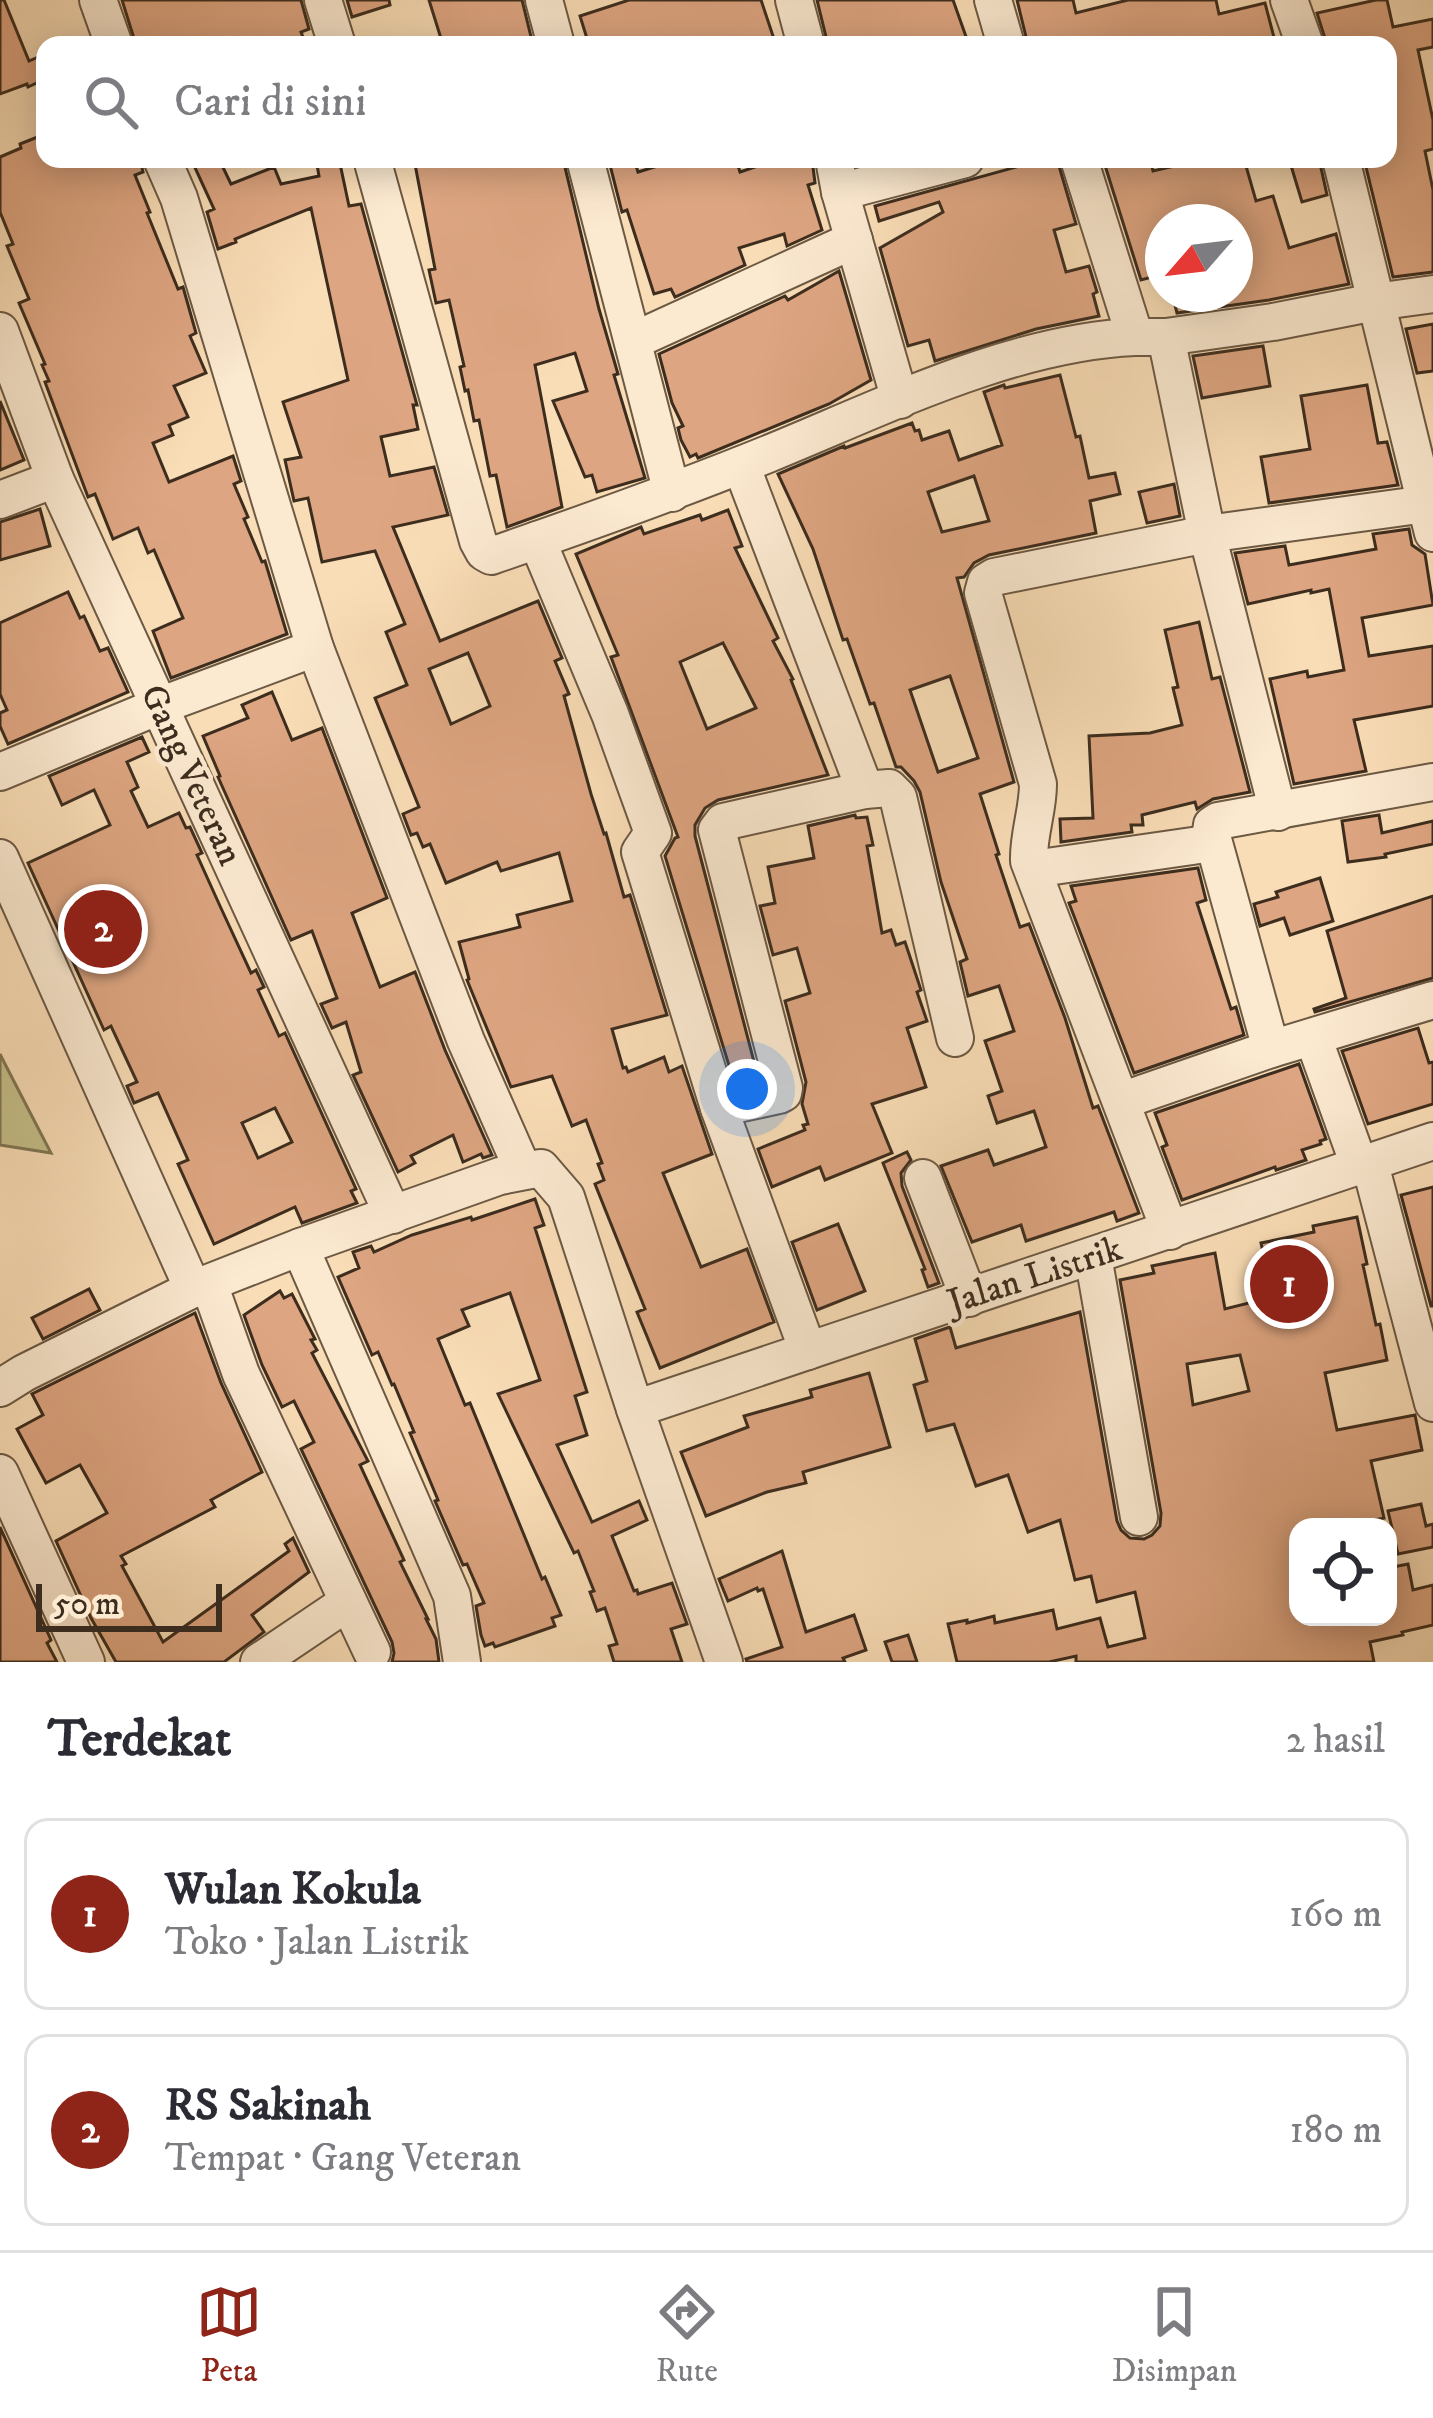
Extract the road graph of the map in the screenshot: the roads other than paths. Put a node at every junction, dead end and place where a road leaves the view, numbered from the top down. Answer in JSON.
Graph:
{"nodes":[{"id":1,"x":98,"y":0,"type":"edge"},
{"id":2,"x":323,"y":0,"type":"edge"},
{"id":3,"x":544,"y":0,"type":"edge"},
{"id":4,"x":794,"y":0,"type":"edge"},
{"id":5,"x":993,"y":0,"type":"edge"},
{"id":6,"x":1289,"y":0,"type":"edge"},
{"id":7,"x":111,"y":36,"type":"edge"},
{"id":8,"x":334,"y":36,"type":"edge"},
{"id":9,"x":554,"y":36,"type":"edge"},
{"id":10,"x":804,"y":36,"type":"edge"},
{"id":11,"x":1003,"y":36,"type":"edge"},
{"id":12,"x":1302,"y":36,"type":"edge"},
{"id":13,"x":166,"y":168,"type":"edge"},
{"id":14,"x":374,"y":168,"type":"edge"},
{"id":15,"x":587,"y":168,"type":"edge"},
{"id":16,"x":897,"y":168,"type":"edge"},
{"id":17,"x":1082,"y":168,"type":"edge"},
{"id":18,"x":1343,"y":168,"type":"edge"},
{"id":19,"x":837,"y":176,"type":"edge"},
{"id":20,"x":854,"y":240,"type":"junction"},
{"id":21,"x":1433,"y":294,"type":"edge"},
{"id":22,"x":1375,"y":302,"type":"junction"},
{"id":23,"x":0,"y":331,"type":"edge"},
{"id":24,"x":1150,"y":337,"type":"junction"},
{"id":25,"x":632,"y":341,"type":"junction"},
{"id":26,"x":900,"y":400,"type":"junction"},
{"id":27,"x":741,"y":465,"type":"junction"},
{"id":28,"x":55,"y":479,"type":"junction"},
{"id":29,"x":672,"y":493,"type":"junction"},
{"id":30,"x":0,"y":500,"type":"edge"},
{"id":31,"x":1430,"y":518,"type":"edge"},
{"id":32,"x":1207,"y":534,"type":"junction"},
{"id":33,"x":537,"y":540,"type":"junction"},
{"id":34,"x":316,"y":648,"type":"junction"},
{"id":35,"x":159,"y":706,"type":"junction"},
{"id":36,"x":0,"y":772,"type":"edge"},
{"id":37,"x":1433,"y":782,"type":"edge"},
{"id":38,"x":865,"y":790,"type":"junction"},
{"id":39,"x":1278,"y":812,"type":"junction"},
{"id":40,"x":1214,"y":843,"type":"junction"},
{"id":41,"x":0,"y":858,"type":"edge"},
{"id":42,"x":1033,"y":869,"type":"junction"},
{"id":43,"x":1433,"y":1000,"type":"edge"},
{"id":44,"x":1313,"y":1037,"type":"junction"},
{"id":45,"x":955,"y":1038,"type":"dead end"},
{"id":46,"x":1271,"y":1049,"type":"junction"},
{"id":47,"x":1121,"y":1101,"type":"junction"},
{"id":48,"x":718,"y":1108,"type":"junction"},
{"id":49,"x":1433,"y":1141,"type":"edge"},
{"id":50,"x":1364,"y":1165,"type":"junction"},
{"id":51,"x":524,"y":1170,"type":"junction"},
{"id":52,"x":923,"y":1178,"type":"dead end"},
{"id":53,"x":393,"y":1215,"type":"junction"},
{"id":54,"x":1170,"y":1231,"type":"junction"},
{"id":55,"x":300,"y":1247,"type":"junction"},
{"id":56,"x":1093,"y":1256,"type":"junction"},
{"id":57,"x":201,"y":1286,"type":"junction"},
{"id":58,"x":969,"y":1298,"type":"junction"},
{"id":59,"x":808,"y":1351,"type":"junction"},
{"id":60,"x":0,"y":1388,"type":"edge"},
{"id":61,"x":1433,"y":1402,"type":"edge"},
{"id":62,"x":635,"y":1409,"type":"junction"},
{"id":63,"x":0,"y":1473,"type":"edge"},
{"id":64,"x":1138,"y":1517,"type":"dead end"},
{"id":65,"x":348,"y":1602,"type":"junction"},
{"id":66,"x":372,"y":1652,"type":"dead end"},
{"id":67,"x":86,"y":1662,"type":"edge"},
{"id":68,"x":259,"y":1662,"type":"edge"},
{"id":69,"x":462,"y":1662,"type":"edge"},
{"id":70,"x":724,"y":1662,"type":"edge"}],
"edges":[{"from":1,"to":7,"type":"street"},
{"from":2,"to":8,"type":"street"},
{"from":3,"to":9,"type":"street"},
{"from":4,"to":10,"type":"street"},
{"from":5,"to":11,"type":"street"},
{"from":6,"to":12,"type":"street"},
{"from":13,"to":34,"type":"street"},
{"from":14,"to":33,"type":"street"},
{"from":15,"to":25,"type":"street"},
{"from":16,"to":19,"type":"street"},
{"from":17,"to":24,"type":"street"},
{"from":18,"to":22,"type":"street"},
{"from":19,"to":20,"type":"street"},
{"from":20,"to":25,"type":"street"},
{"from":20,"to":26,"type":"street"},
{"from":21,"to":22,"type":"street"},
{"from":22,"to":24,"type":"street"},
{"from":22,"to":31,"type":"street"},
{"from":23,"to":28,"type":"street","name":"Gang Veteran"},
{"from":24,"to":26,"type":"street"},
{"from":24,"to":32,"type":"street"},
{"from":25,"to":29,"type":"street"},
{"from":26,"to":27,"type":"street"},
{"from":27,"to":29,"type":"street"},
{"from":27,"to":38,"type":"street"},
{"from":28,"to":30,"type":"street"},
{"from":28,"to":35,"type":"street","name":"Gang Veteran"},
{"from":29,"to":33,"type":"street"},
{"from":31,"to":32,"type":"street"},
{"from":32,"to":39,"type":"street"},
{"from":32,"to":42,"type":"street"},
{"from":33,"to":48,"type":"street"},
{"from":34,"to":35,"type":"street"},
{"from":34,"to":51,"type":"street"},
{"from":35,"to":36,"type":"street"},
{"from":35,"to":53,"type":"street","name":"Gang Veteran"},
{"from":37,"to":39,"type":"street"},
{"from":38,"to":45,"type":"street"},
{"from":38,"to":48,"type":"street"},
{"from":39,"to":40,"type":"street"},
{"from":40,"to":42,"type":"street"},
{"from":40,"to":46,"type":"street"},
{"from":41,"to":57,"type":"street"},
{"from":42,"to":47,"type":"street"},
{"from":43,"to":44,"type":"street"},
{"from":44,"to":46,"type":"street"},
{"from":44,"to":50,"type":"street"},
{"from":46,"to":47,"type":"street"},
{"from":47,"to":54,"type":"street"},
{"from":48,"to":59,"type":"street"},
{"from":49,"to":50,"type":"street","name":"Jalan Listrik"},
{"from":50,"to":54,"type":"street","name":"Jalan Listrik"},
{"from":50,"to":61,"type":"street"},
{"from":51,"to":53,"type":"street"},
{"from":51,"to":62,"type":"street"},
{"from":52,"to":58,"type":"street"},
{"from":53,"to":55,"type":"street"},
{"from":54,"to":56,"type":"street","name":"Jalan Listrik"},
{"from":55,"to":57,"type":"street"},
{"from":55,"to":69,"type":"street"},
{"from":56,"to":58,"type":"street","name":"Jalan Listrik"},
{"from":56,"to":64,"type":"street"},
{"from":57,"to":60,"type":"street"},
{"from":57,"to":65,"type":"street"},
{"from":58,"to":59,"type":"street","name":"Jalan Listrik"},
{"from":59,"to":62,"type":"street","name":"Jalan Listrik"},
{"from":62,"to":70,"type":"street"},
{"from":63,"to":67,"type":"street"},
{"from":65,"to":66,"type":"street"},
{"from":65,"to":68,"type":"street"}]}
